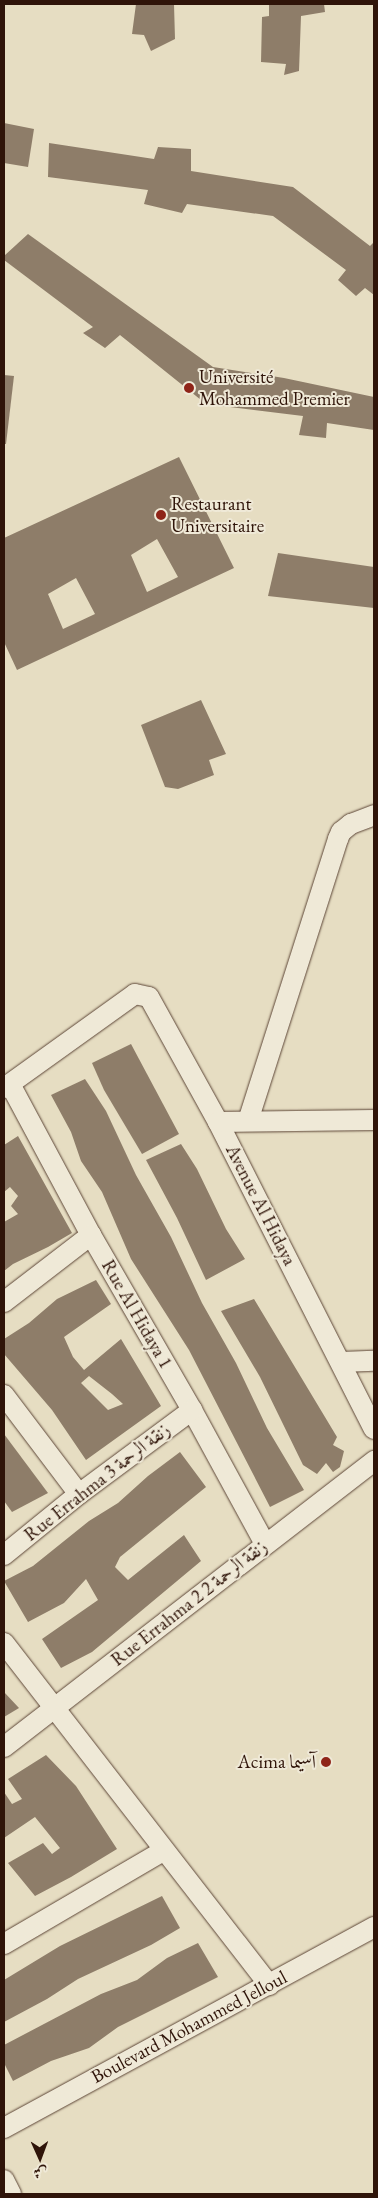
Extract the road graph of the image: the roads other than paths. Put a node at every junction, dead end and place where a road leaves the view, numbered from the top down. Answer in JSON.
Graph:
{"nodes":[{"id":1,"x":374,"y":815,"type":"edge"},
{"id":2,"x":7,"y":1086,"type":"edge"},
{"id":3,"x":374,"y":1120,"type":"edge"},
{"id":4,"x":248,"y":1121,"type":"junction"},
{"id":5,"x":218,"y":1122,"type":"junction"},
{"id":6,"x":91,"y":1235,"type":"junction"},
{"id":7,"x":4,"y":1302,"type":"edge"},
{"id":8,"x":374,"y":1361,"type":"edge"},
{"id":9,"x":341,"y":1362,"type":"junction"},
{"id":10,"x":4,"y":1394,"type":"edge"},
{"id":11,"x":192,"y":1410,"type":"junction"},
{"id":12,"x":374,"y":1429,"type":"edge"},
{"id":13,"x":374,"y":1461,"type":"edge"},
{"id":14,"x":79,"y":1494,"type":"junction"},
{"id":15,"x":265,"y":1544,"type":"junction"},
{"id":16,"x":4,"y":1554,"type":"edge"},
{"id":17,"x":4,"y":1643,"type":"edge"},
{"id":18,"x":54,"y":1706,"type":"junction"},
{"id":19,"x":4,"y":1747,"type":"edge"},
{"id":20,"x":163,"y":1851,"type":"junction"},
{"id":21,"x":374,"y":1927,"type":"edge"},
{"id":22,"x":4,"y":1944,"type":"edge"},
{"id":23,"x":268,"y":1985,"type":"junction"},
{"id":24,"x":4,"y":2128,"type":"edge"},
{"id":25,"x":4,"y":2180,"type":"edge"},
{"id":26,"x":11,"y":2194,"type":"edge"}],
"edges":[{"from":1,"to":4,"type":"street"},
{"from":2,"to":5,"type":"street","name":"Avenue Al Hidaya"},
{"from":2,"to":6,"type":"street","name":"Rue Al Hidaya 1"},
{"from":3,"to":4,"type":"street"},
{"from":4,"to":5,"type":"street"},
{"from":5,"to":9,"type":"street","name":"Avenue Al Hidaya"},
{"from":6,"to":7,"type":"street"},
{"from":6,"to":11,"type":"street","name":"Rue Al Hidaya 1"},
{"from":8,"to":9,"type":"street"},
{"from":9,"to":12,"type":"street","name":"Avenue Al Hidaya"},
{"from":10,"to":14,"type":"street"},
{"from":11,"to":14,"type":"street","name":"Rue Errahma 3 زنقة الرحمة"},
{"from":11,"to":15,"type":"street","name":"Rue Al Hidaya 1"},
{"from":13,"to":15,"type":"street","name":"Rue Errahma 2 2 زنقة الرحمة"},
{"from":14,"to":16,"type":"street","name":"Rue Errahma 3 زنقة الرحمة"},
{"from":15,"to":18,"type":"street","name":"Rue Errahma 2 2 زنقة الرحمة"},
{"from":17,"to":18,"type":"street"},
{"from":18,"to":19,"type":"street","name":"Rue Errahma 2 2 زنقة الرحمة"},
{"from":18,"to":20,"type":"street"},
{"from":20,"to":22,"type":"street"},
{"from":20,"to":23,"type":"street"},
{"from":21,"to":23,"type":"street","name":"Boulevard Mohammed Jelloul"},
{"from":23,"to":24,"type":"street","name":"Boulevard Mohammed Jelloul"},
{"from":25,"to":26,"type":"street"}]}
